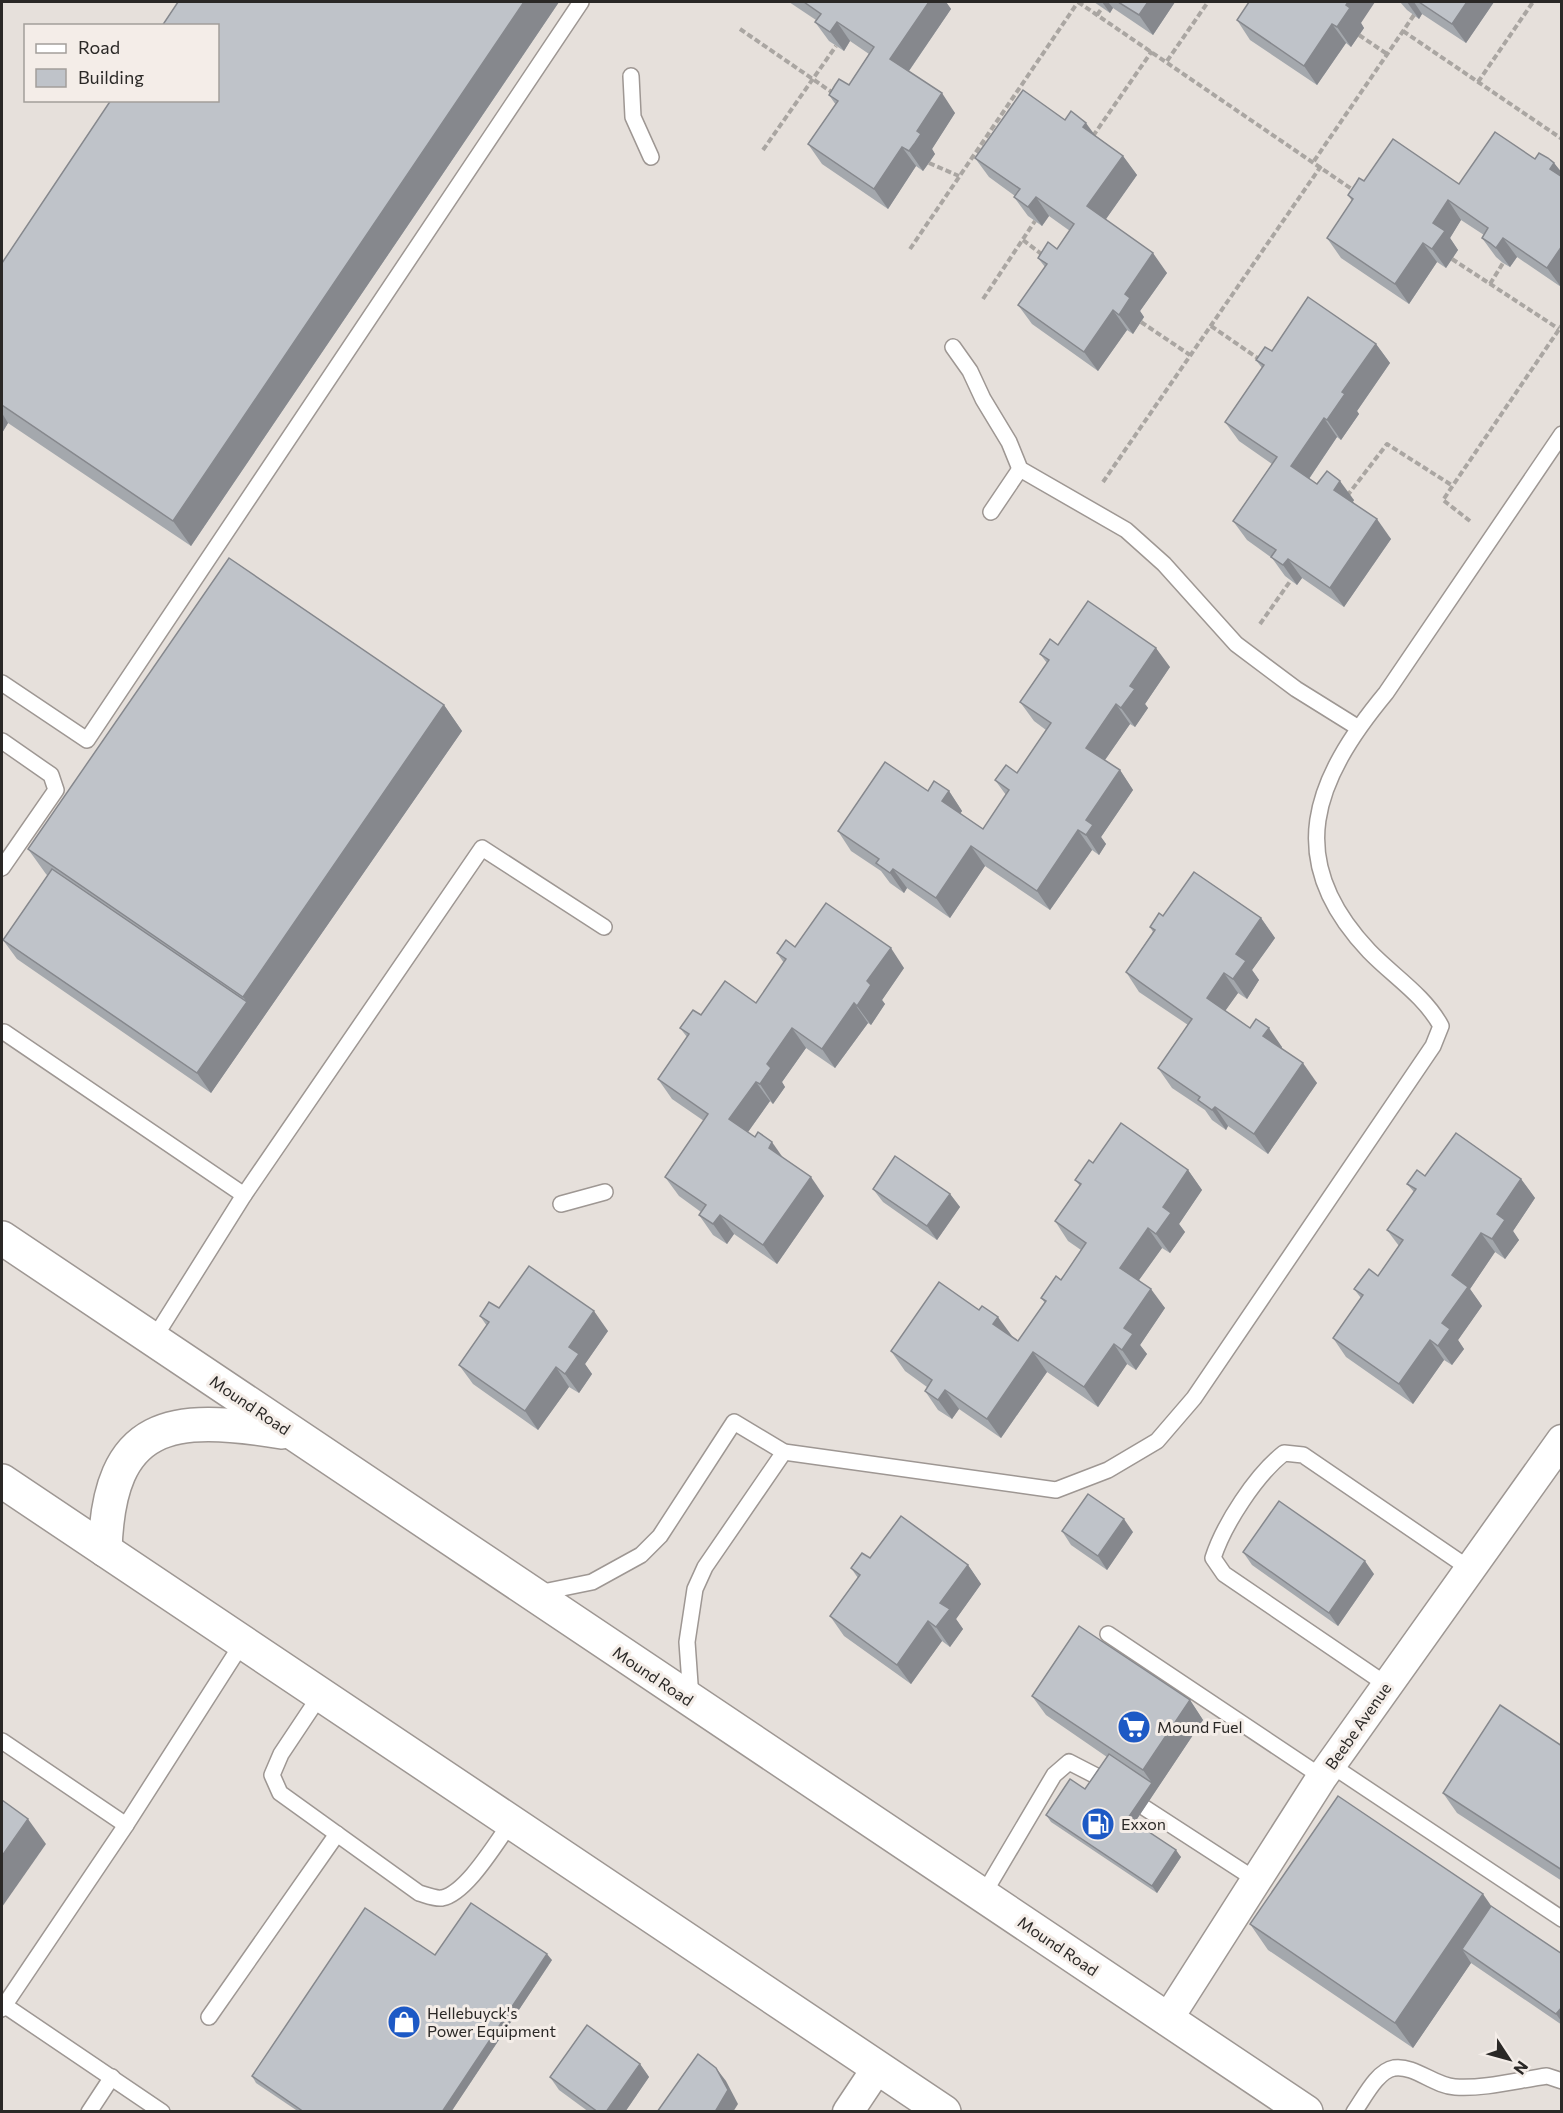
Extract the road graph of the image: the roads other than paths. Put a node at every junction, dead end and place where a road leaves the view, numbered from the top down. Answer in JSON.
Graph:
{"nodes":[{"id":1,"x":580,"y":2,"type":"edge"},
{"id":2,"x":631,"y":76,"type":"dead end"},
{"id":3,"x":651,"y":157,"type":"dead end"},
{"id":4,"x":953,"y":348,"type":"dead end"},
{"id":5,"x":1562,"y":434,"type":"edge"},
{"id":6,"x":1020,"y":469,"type":"junction"},
{"id":7,"x":991,"y":512,"type":"dead end"},
{"id":8,"x":2,"y":682,"type":"edge"},
{"id":9,"x":1357,"y":727,"type":"junction"},
{"id":10,"x":2,"y":741,"type":"edge"},
{"id":11,"x":2,"y":868,"type":"edge"},
{"id":12,"x":604,"y":927,"type":"dead end"},
{"id":13,"x":4,"y":1032,"type":"dead end"},
{"id":14,"x":605,"y":1192,"type":"dead end"},
{"id":15,"x":244,"y":1195,"type":"junction"},
{"id":16,"x":561,"y":1204,"type":"dead end"},
{"id":17,"x":2,"y":1238,"type":"edge"},
{"id":18,"x":153,"y":1340,"type":"junction"},
{"id":19,"x":293,"y":1434,"type":"junction"},
{"id":20,"x":1562,"y":1440,"type":"edge"},
{"id":21,"x":784,"y":1452,"type":"junction"},
{"id":22,"x":2,"y":1481,"type":"edge"},
{"id":23,"x":105,"y":1550,"type":"junction"},
{"id":24,"x":1470,"y":1569,"type":"junction"},
{"id":25,"x":533,"y":1595,"type":"junction"},
{"id":26,"x":1108,"y":1634,"type":"dead end"},
{"id":27,"x":243,"y":1642,"type":"junction"},
{"id":28,"x":1387,"y":1685,"type":"junction"},
{"id":29,"x":321,"y":1694,"type":"junction"},
{"id":30,"x":691,"y":1701,"type":"junction"},
{"id":31,"x":2,"y":1741,"type":"edge"},
{"id":32,"x":1326,"y":1771,"type":"junction"},
{"id":33,"x":1102,"y":1779,"type":"edge"},
{"id":34,"x":1145,"y":1808,"type":"dead end"},
{"id":35,"x":512,"y":1821,"type":"junction"},
{"id":36,"x":126,"y":1825,"type":"junction"},
{"id":37,"x":337,"y":1834,"type":"junction"},
{"id":38,"x":1256,"y":1880,"type":"junction"},
{"id":39,"x":983,"y":1895,"type":"junction"},
{"id":40,"x":1562,"y":1919,"type":"edge"},
{"id":41,"x":3,"y":2007,"type":"edge"},
{"id":42,"x":209,"y":2017,"type":"dead end"},
{"id":43,"x":1167,"y":2020,"type":"junction"},
{"id":44,"x":879,"y":2067,"type":"junction"},
{"id":45,"x":112,"y":2077,"type":"junction"},
{"id":46,"x":1562,"y":2081,"type":"edge"},
{"id":47,"x":1291,"y":2106,"type":"edge"},
{"id":48,"x":89,"y":2112,"type":"edge"},
{"id":49,"x":162,"y":2112,"type":"edge"},
{"id":50,"x":848,"y":2112,"type":"edge"},
{"id":51,"x":944,"y":2112,"type":"edge"},
{"id":52,"x":1354,"y":2112,"type":"edge"}],
"edges":[{"from":1,"to":8,"type":"lane"},
{"from":2,"to":3,"type":"lane"},
{"from":4,"to":6,"type":"lane"},
{"from":5,"to":9,"type":"lane"},
{"from":6,"to":7,"type":"lane"},
{"from":6,"to":9,"type":"lane"},
{"from":9,"to":21,"type":"lane"},
{"from":10,"to":11,"type":"lane"},
{"from":12,"to":15,"type":"lane"},
{"from":13,"to":15,"type":"lane"},
{"from":14,"to":16,"type":"lane"},
{"from":15,"to":18,"type":"lane"},
{"from":17,"to":18,"type":"main road","name":"Mound Road"},
{"from":18,"to":19,"type":"main road","name":"Mound Road"},
{"from":19,"to":23,"type":"main road"},
{"from":19,"to":25,"type":"main road","name":"Mound Road"},
{"from":20,"to":24,"type":"street","name":"Beebe Avenue"},
{"from":21,"to":25,"type":"lane"},
{"from":21,"to":30,"type":"lane"},
{"from":22,"to":23,"type":"main road"},
{"from":23,"to":27,"type":"main road"},
{"from":24,"to":28,"type":"street","name":"Beebe Avenue"},
{"from":24,"to":28,"type":"lane"},
{"from":25,"to":30,"type":"main road","name":"Mound Road"},
{"from":26,"to":32,"type":"lane"},
{"from":27,"to":29,"type":"main road"},
{"from":27,"to":36,"type":"lane"},
{"from":28,"to":32,"type":"street","name":"Beebe Avenue"},
{"from":29,"to":35,"type":"main road"},
{"from":29,"to":37,"type":"lane"},
{"from":30,"to":39,"type":"main road","name":"Mound Road"},
{"from":31,"to":36,"type":"lane"},
{"from":32,"to":38,"type":"street","name":"Beebe Avenue"},
{"from":32,"to":40,"type":"lane"},
{"from":33,"to":39,"type":"lane"},
{"from":34,"to":38,"type":"lane"},
{"from":35,"to":37,"type":"lane"},
{"from":35,"to":44,"type":"main road"},
{"from":36,"to":41,"type":"lane"},
{"from":37,"to":42,"type":"lane"},
{"from":38,"to":43,"type":"street","name":"Beebe Avenue"},
{"from":39,"to":43,"type":"main road","name":"Mound Road"},
{"from":41,"to":45,"type":"lane"},
{"from":43,"to":47,"type":"main road","name":"Mound Road"},
{"from":44,"to":50,"type":"street"},
{"from":44,"to":51,"type":"main road"},
{"from":45,"to":48,"type":"lane"},
{"from":45,"to":49,"type":"lane"},
{"from":46,"to":52,"type":"lane"}]}
